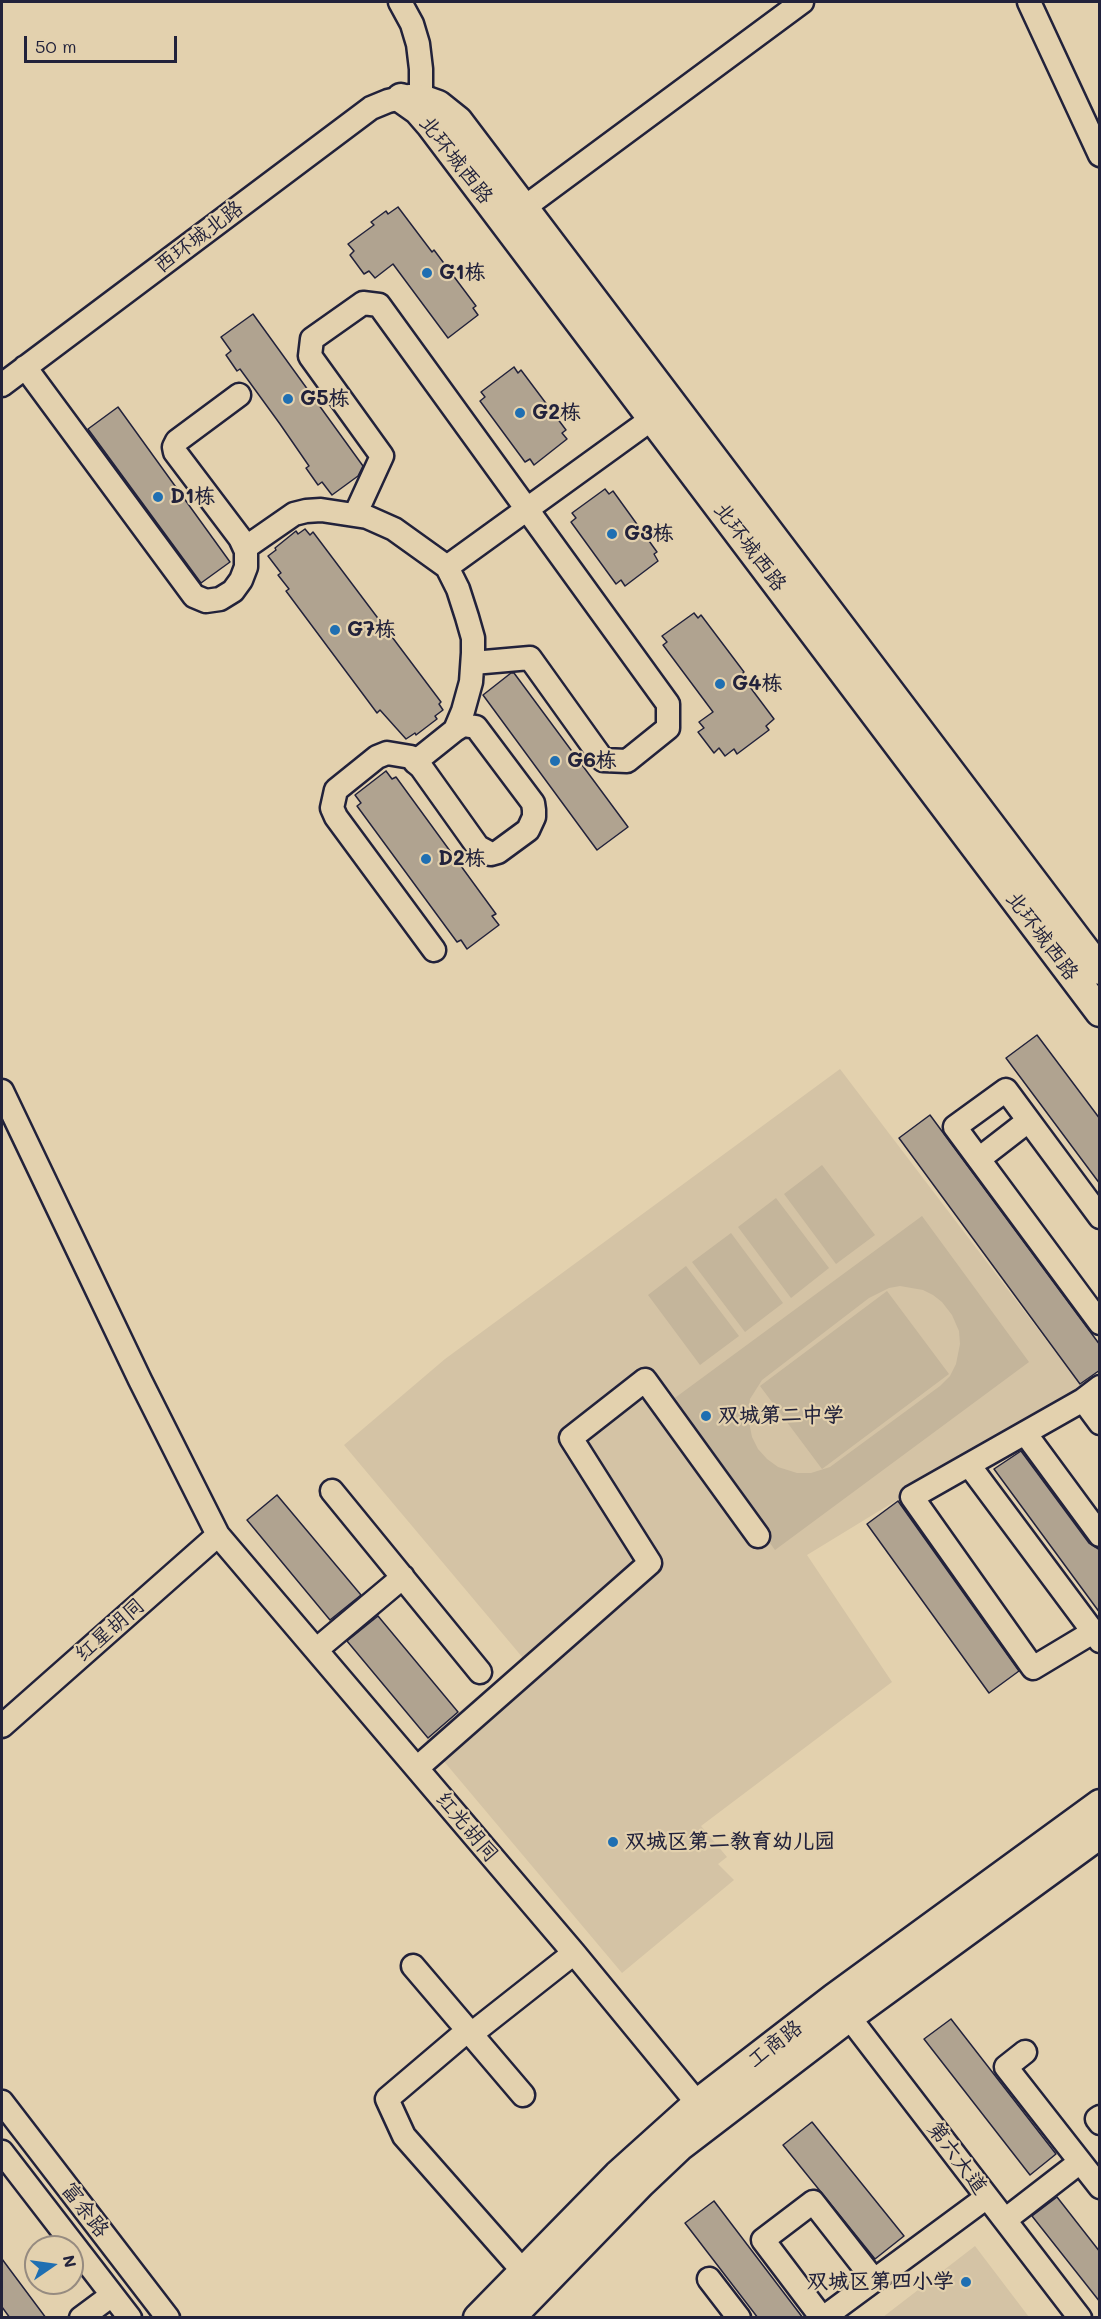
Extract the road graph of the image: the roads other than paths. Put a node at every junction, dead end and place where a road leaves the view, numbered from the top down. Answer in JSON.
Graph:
{"nodes":[{"id":1,"x":400,"y":2,"type":"edge"},
{"id":2,"x":802,"y":2,"type":"edge"},
{"id":3,"x":1029,"y":2,"type":"edge"},
{"id":4,"x":413,"y":103,"type":"junction"},
{"id":5,"x":1100,"y":155,"type":"edge"},
{"id":6,"x":525,"y":207,"type":"junction"},
{"id":7,"x":25,"y":368,"type":"junction"},
{"id":8,"x":2,"y":385,"type":"edge"},
{"id":9,"x":239,"y":395,"type":"dead end"},
{"id":10,"x":663,"y":411,"type":"junction"},
{"id":11,"x":526,"y":509,"type":"junction"},
{"id":12,"x":355,"y":515,"type":"junction"},
{"id":13,"x":245,"y":548,"type":"junction"},
{"id":14,"x":447,"y":567,"type":"junction"},
{"id":15,"x":473,"y":663,"type":"junction"},
{"id":16,"x":455,"y":730,"type":"junction"},
{"id":17,"x":415,"y":762,"type":"junction"},
{"id":18,"x":434,"y":950,"type":"dead end"},
{"id":19,"x":1100,"y":970,"type":"edge"},
{"id":20,"x":1100,"y":1012,"type":"edge"},
{"id":21,"x":2,"y":1092,"type":"edge"},
{"id":22,"x":1028,"y":1121,"type":"junction"},
{"id":23,"x":979,"y":1159,"type":"junction"},
{"id":24,"x":1100,"y":1217,"type":"edge"},
{"id":25,"x":1100,"y":1323,"type":"edge"},
{"id":26,"x":1091,"y":1394,"type":"edge"},
{"id":27,"x":1100,"y":1423,"type":"edge"},
{"id":28,"x":1025,"y":1433,"type":"junction"},
{"id":29,"x":969,"y":1465,"type":"junction"},
{"id":30,"x":332,"y":1491,"type":"dead end"},
{"id":31,"x":218,"y":1535,"type":"junction"},
{"id":32,"x":1100,"y":1535,"type":"edge"},
{"id":33,"x":758,"y":1536,"type":"dead end"},
{"id":34,"x":403,"y":1577,"type":"junction"},
{"id":35,"x":1096,"y":1637,"type":"edge"},
{"id":36,"x":316,"y":1650,"type":"junction"},
{"id":37,"x":480,"y":1672,"type":"dead end"},
{"id":38,"x":2,"y":1726,"type":"edge"},
{"id":39,"x":417,"y":1768,"type":"junction"},
{"id":40,"x":1100,"y":1804,"type":"edge"},
{"id":41,"x":1100,"y":1834,"type":"edge"},
{"id":42,"x":574,"y":1953,"type":"junction"},
{"id":43,"x":413,"y":1966,"type":"dead end"},
{"id":44,"x":842,"y":2008,"type":"junction"},
{"id":45,"x":469,"y":2033,"type":"junction"},
{"id":46,"x":1025,"y":2052,"type":"dead end"},
{"id":47,"x":523,"y":2095,"type":"dead end"},
{"id":48,"x":2,"y":2102,"type":"edge"},
{"id":49,"x":705,"y":2113,"type":"junction"},
{"id":50,"x":1100,"y":2117,"type":"edge"},
{"id":51,"x":1100,"y":2122,"type":"edge"},
{"id":52,"x":2,"y":2152,"type":"edge"},
{"id":53,"x":1080,"y":2162,"type":"junction"},
{"id":54,"x":1100,"y":2187,"type":"edge"},
{"id":55,"x":987,"y":2198,"type":"junction"},
{"id":56,"x":1005,"y":2220,"type":"junction"},
{"id":57,"x":523,"y":2271,"type":"junction"},
{"id":58,"x":709,"y":2279,"type":"dead end"},
{"id":59,"x":874,"y":2280,"type":"junction"},
{"id":60,"x":112,"y":2295,"type":"junction"},
{"id":61,"x":81,"y":2318,"type":"edge"},
{"id":62,"x":130,"y":2318,"type":"edge"},
{"id":63,"x":168,"y":2318,"type":"edge"},
{"id":64,"x":478,"y":2318,"type":"edge"},
{"id":65,"x":510,"y":2318,"type":"edge"},
{"id":66,"x":739,"y":2318,"type":"edge"},
{"id":67,"x":822,"y":2318,"type":"edge"},
{"id":68,"x":1080,"y":2318,"type":"edge"}],
"edges":[{"from":1,"to":4,"type":"street"},
{"from":2,"to":6,"type":"street"},
{"from":3,"to":5,"type":"street"},
{"from":4,"to":6,"type":"main road","name":"北环城西路"},
{"from":4,"to":7,"type":"street","name":"西环城北路"},
{"from":4,"to":10,"type":"main road","name":"北环城西路"},
{"from":6,"to":10,"type":"main road","name":"北环城西路"},
{"from":7,"to":8,"type":"street","name":"西环城北路"},
{"from":7,"to":13,"type":"street"},
{"from":9,"to":13,"type":"street"},
{"from":10,"to":11,"type":"street"},
{"from":10,"to":19,"type":"main road","name":"北环城西路"},
{"from":10,"to":20,"type":"main road","name":"北环城西路"},
{"from":11,"to":12,"type":"street"},
{"from":11,"to":14,"type":"street"},
{"from":11,"to":15,"type":"street"},
{"from":12,"to":13,"type":"street"},
{"from":12,"to":14,"type":"street"},
{"from":14,"to":15,"type":"street"},
{"from":15,"to":16,"type":"street"},
{"from":16,"to":17,"type":"street"},
{"from":16,"to":17,"type":"street"},
{"from":17,"to":18,"type":"street"},
{"from":21,"to":31,"type":"street","name":"红光胡同"},
{"from":22,"to":23,"type":"street"},
{"from":22,"to":23,"type":"street"},
{"from":22,"to":24,"type":"street"},
{"from":23,"to":25,"type":"street"},
{"from":26,"to":27,"type":"street"},
{"from":26,"to":28,"type":"street"},
{"from":28,"to":29,"type":"street"},
{"from":28,"to":32,"type":"street"},
{"from":29,"to":35,"type":"street"},
{"from":29,"to":35,"type":"street"},
{"from":30,"to":34,"type":"street"},
{"from":31,"to":36,"type":"street","name":"红光胡同"},
{"from":31,"to":38,"type":"street","name":"红星胡同"},
{"from":33,"to":39,"type":"street"},
{"from":34,"to":36,"type":"street"},
{"from":34,"to":37,"type":"street"},
{"from":36,"to":39,"type":"street","name":"红光胡同"},
{"from":39,"to":42,"type":"street","name":"红光胡同"},
{"from":40,"to":44,"type":"main road","name":"工商路"},
{"from":41,"to":44,"type":"main road","name":"工商路"},
{"from":42,"to":45,"type":"street"},
{"from":42,"to":49,"type":"street","name":"红光胡同"},
{"from":43,"to":45,"type":"street"},
{"from":44,"to":49,"type":"main road","name":"工商路"},
{"from":44,"to":55,"type":"street","name":"第六大道"},
{"from":45,"to":47,"type":"street"},
{"from":45,"to":57,"type":"street"},
{"from":46,"to":53,"type":"street"},
{"from":48,"to":63,"type":"street","name":"富余路"},
{"from":49,"to":57,"type":"main road","name":"工商路"},
{"from":49,"to":65,"type":"main road","name":"工商路"},
{"from":50,"to":51,"type":"street"},
{"from":52,"to":60,"type":"street","name":"富余路"},
{"from":53,"to":54,"type":"street"},
{"from":53,"to":56,"type":"street"},
{"from":55,"to":56,"type":"street","name":"第六大道"},
{"from":55,"to":59,"type":"street"},
{"from":56,"to":68,"type":"street","name":"第六大道"},
{"from":57,"to":64,"type":"main road","name":"工商路"},
{"from":58,"to":66,"type":"street"},
{"from":59,"to":67,"type":"street"},
{"from":59,"to":67,"type":"street"},
{"from":60,"to":61,"type":"street"},
{"from":60,"to":62,"type":"street","name":"富余路"}]}
